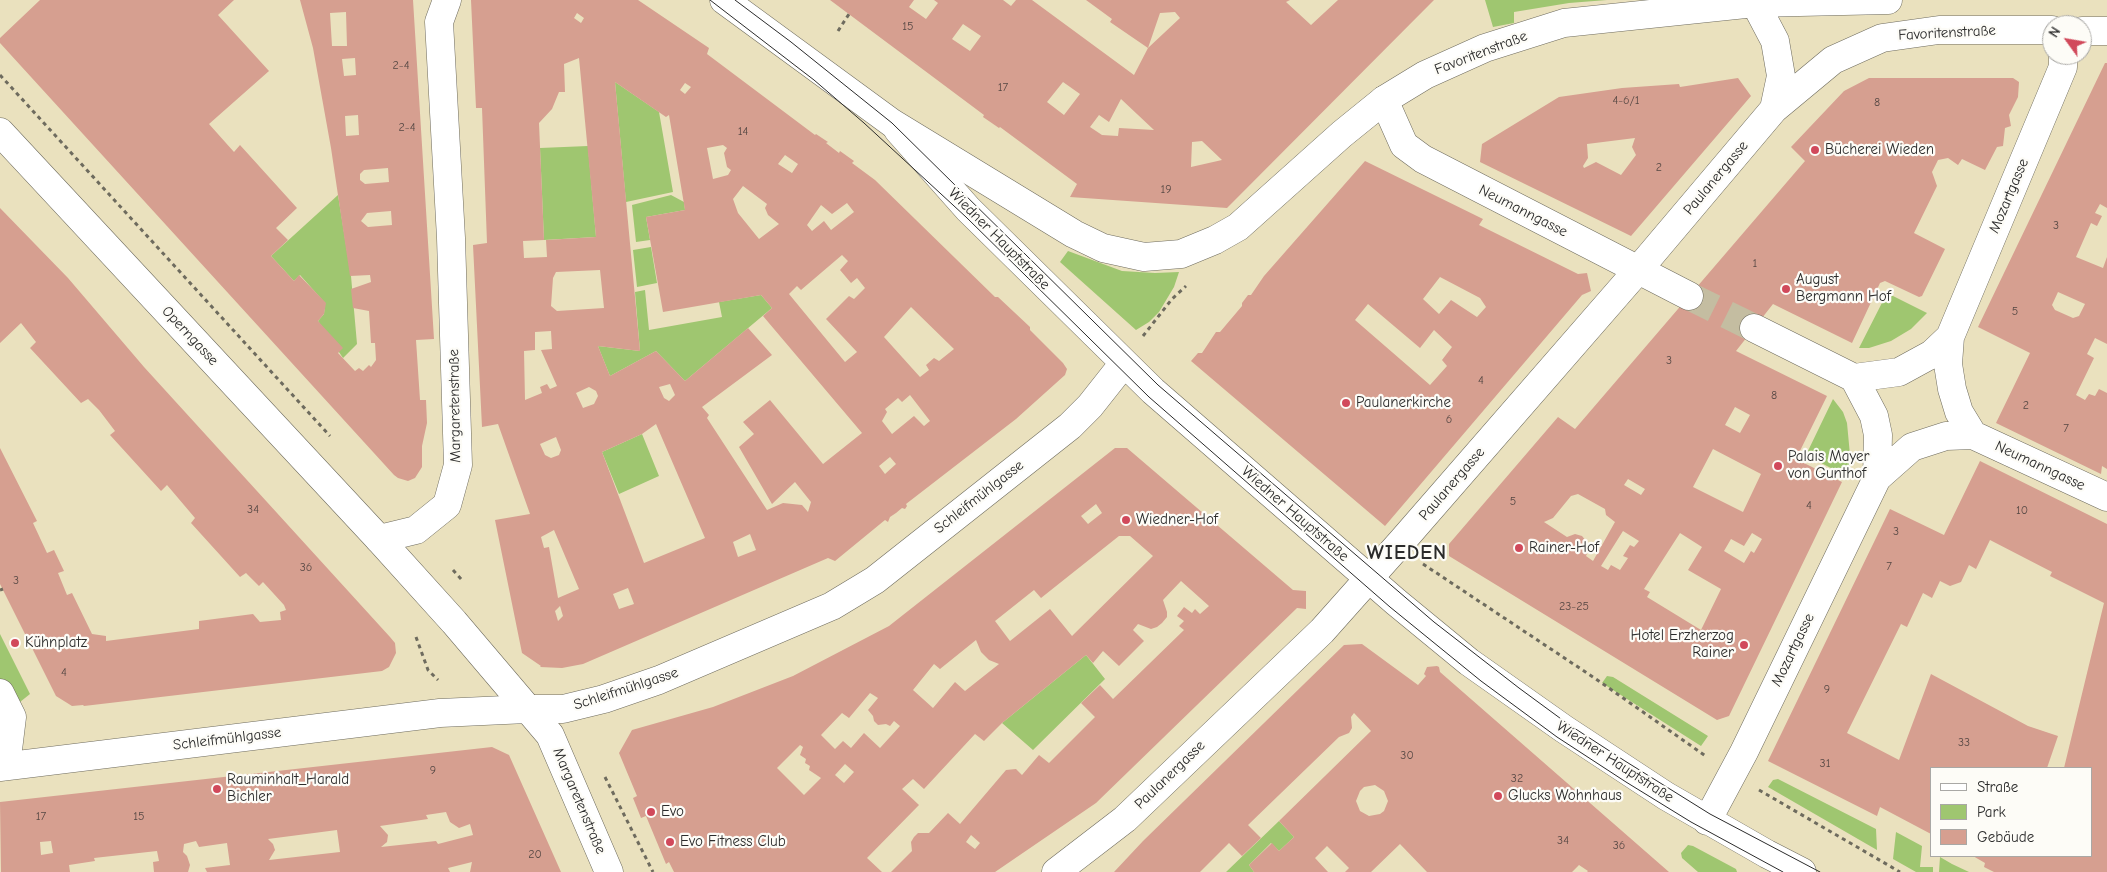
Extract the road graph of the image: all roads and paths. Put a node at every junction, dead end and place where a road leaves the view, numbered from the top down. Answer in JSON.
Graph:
{"nodes":[{"id":1,"x":447,"y":0,"type":"edge"},
{"id":2,"x":724,"y":0,"type":"edge"},
{"id":3,"x":1888,"y":0,"type":"edge"},
{"id":4,"x":1752,"y":1,"type":"edge"},
{"id":5,"x":849,"y":14,"type":"dead end"},
{"id":6,"x":838,"y":31,"type":"dead end"},
{"id":7,"x":2092,"y":31,"type":"edge"},
{"id":8,"x":2107,"y":31,"type":"edge"},
{"id":9,"x":2042,"y":33,"type":"edge"},
{"id":10,"x":2064,"y":65,"type":"edge"},
{"id":11,"x":1384,"y":100,"type":"junction"},
{"id":12,"x":1774,"y":109,"type":"junction"},
{"id":13,"x":892,"y":123,"type":"junction"},
{"id":14,"x":0,"y":132,"type":"edge"},
{"id":15,"x":1256,"y":213,"type":"joint"},
{"id":16,"x":1638,"y":270,"type":"junction"},
{"id":17,"x":1689,"y":296,"type":"tunnel mouth"},
{"id":18,"x":1754,"y":328,"type":"tunnel mouth"},
{"id":19,"x":1950,"y":337,"type":"junction"},
{"id":20,"x":1124,"y":363,"type":"junction"},
{"id":21,"x":1854,"y":378,"type":"junction"},
{"id":22,"x":1972,"y":435,"type":"junction"},
{"id":23,"x":1877,"y":478,"type":"junction"},
{"id":24,"x":2107,"y":498,"type":"edge"},
{"id":25,"x":379,"y":539,"type":"junction"},
{"id":26,"x":1399,"y":545,"type":"junction"},
{"id":27,"x":1369,"y":578,"type":"junction"},
{"id":28,"x":416,"y":637,"type":"dead end"},
{"id":29,"x":442,"y":686,"type":"dead end"},
{"id":30,"x":0,"y":693,"type":"edge"},
{"id":31,"x":527,"y":708,"type":"junction"},
{"id":32,"x":3,"y":766,"type":"edge"},
{"id":33,"x":1731,"y":774,"type":"junction"},
{"id":34,"x":1707,"y":821,"type":"junction"},
{"id":35,"x":609,"y":872,"type":"edge"},
{"id":36,"x":1056,"y":872,"type":"edge"},
{"id":37,"x":1802,"y":872,"type":"edge"},
{"id":38,"x":1900,"y":872,"type":"edge"}],
"edges":[{"from":1,"to":25,"type":"street","name":"Margaretenstraße"},
{"from":2,"to":13,"type":"street","name":"Wiedner Hauptstraße"},
{"from":3,"to":4,"type":"street","name":"Favoritenstraße"},
{"from":4,"to":11,"type":"street","name":"Favoritenstraße"},
{"from":4,"to":12,"type":"street"},
{"from":5,"to":6,"type":"path"},
{"from":7,"to":8,"type":"street"},
{"from":9,"to":12,"type":"street","name":"Favoritenstraße"},
{"from":10,"to":19,"type":"street","name":"Mozartgasse"},
{"from":11,"to":15,"type":"street","name":"Favoritenstraße"},
{"from":11,"to":16,"type":"street","name":"Neumanngasse"},
{"from":12,"to":16,"type":"street","name":"Paulanergasse"},
{"from":13,"to":15,"type":"street","name":"Wiedner Hauptstraße"},
{"from":13,"to":20,"type":"street","name":"Wiedner Hauptstraße"},
{"from":14,"to":25,"type":"street","name":"Operngasse"},
{"from":16,"to":17,"type":"street","name":"Neumanngasse"},
{"from":16,"to":26,"type":"street","name":"Paulanergasse"},
{"from":18,"to":21,"type":"street"},
{"from":19,"to":21,"type":"street"},
{"from":19,"to":22,"type":"street"},
{"from":20,"to":27,"type":"street","name":"Wiedner Hauptstraße"},
{"from":20,"to":31,"type":"street","name":"Schleifmühlgasse"},
{"from":21,"to":23,"type":"street"},
{"from":22,"to":23,"type":"street"},
{"from":22,"to":24,"type":"street","name":"Neumanngasse"},
{"from":23,"to":33,"type":"street","name":"Mozartgasse"},
{"from":25,"to":31,"type":"street","name":"Margaretenstraße"},
{"from":26,"to":27,"type":"street","name":"Paulanergasse"},
{"from":26,"to":33,"type":"path"},
{"from":27,"to":34,"type":"street","name":"Wiedner Hauptstraße"},
{"from":27,"to":36,"type":"street","name":"Paulanergasse"},
{"from":28,"to":29,"type":"path"},
{"from":30,"to":32,"type":"street"},
{"from":31,"to":32,"type":"street","name":"Schleifmühlgasse"},
{"from":31,"to":35,"type":"street","name":"Margaretenstraße"},
{"from":33,"to":34,"type":"street","name":"Mozartgasse"},
{"from":33,"to":38,"type":"path"},
{"from":34,"to":37,"type":"street","name":"Wiedner Hauptstraße"}]}
